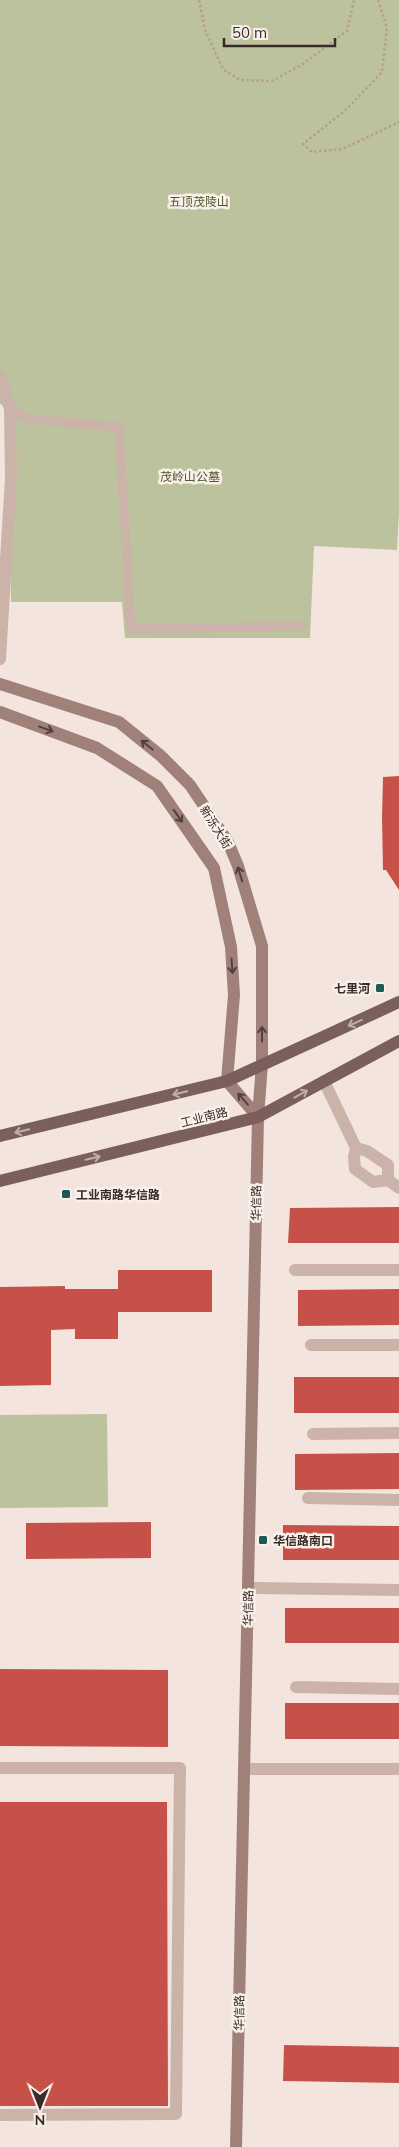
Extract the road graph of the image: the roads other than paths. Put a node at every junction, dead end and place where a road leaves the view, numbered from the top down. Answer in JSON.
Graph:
{"nodes":[{"id":1,"x":0,"y":377,"type":"edge"},
{"id":2,"x":10,"y":409,"type":"junction"},
{"id":3,"x":301,"y":626,"type":"dead end"},
{"id":4,"x":0,"y":659,"type":"edge"},
{"id":5,"x":0,"y":684,"type":"edge"},
{"id":6,"x":0,"y":712,"type":"edge"},
{"id":7,"x":399,"y":1002,"type":"edge"},
{"id":8,"x":399,"y":1041,"type":"edge"},
{"id":9,"x":262,"y":1064,"type":"junction"},
{"id":10,"x":227,"y":1081,"type":"junction"},
{"id":11,"x":324,"y":1081,"type":"junction"},
{"id":12,"x":258,"y":1117,"type":"junction"},
{"id":13,"x":0,"y":1136,"type":"edge"},
{"id":14,"x":356,"y":1148,"type":"junction"},
{"id":15,"x":388,"y":1180,"type":"junction"},
{"id":16,"x":0,"y":1181,"type":"edge"},
{"id":17,"x":399,"y":1188,"type":"edge"},
{"id":18,"x":295,"y":1270,"type":"dead end"},
{"id":19,"x":399,"y":1270,"type":"edge"},
{"id":20,"x":311,"y":1345,"type":"dead end"},
{"id":21,"x":399,"y":1346,"type":"edge"},
{"id":22,"x":399,"y":1433,"type":"edge"},
{"id":23,"x":313,"y":1434,"type":"dead end"},
{"id":24,"x":308,"y":1498,"type":"dead end"},
{"id":25,"x":399,"y":1500,"type":"edge"},
{"id":26,"x":248,"y":1588,"type":"junction"},
{"id":27,"x":399,"y":1590,"type":"edge"},
{"id":28,"x":296,"y":1687,"type":"dead end"},
{"id":29,"x":399,"y":1689,"type":"edge"},
{"id":30,"x":0,"y":1768,"type":"edge"},
{"id":31,"x":244,"y":1769,"type":"junction"},
{"id":32,"x":399,"y":1769,"type":"edge"},
{"id":33,"x":0,"y":2115,"type":"edge"},
{"id":34,"x":236,"y":2147,"type":"edge"}],
"edges":[{"from":1,"to":2,"type":"street"},
{"from":2,"to":3,"type":"lane"},
{"from":2,"to":4,"type":"street"},
{"from":9,"to":5,"type":"main road","name":"新泺大街","one_way":true},
{"from":6,"to":10,"type":"main road","name":"新泺大街","one_way":true},
{"from":7,"to":9,"type":"main road","one_way":true},
{"from":8,"to":11,"type":"main road","name":"工业南路"},
{"from":9,"to":10,"type":"main road"},
{"from":9,"to":12,"type":"main road","name":"新泺大街"},
{"from":12,"to":10,"type":"main road","one_way":true},
{"from":10,"to":13,"type":"main road","one_way":true},
{"from":12,"to":11,"type":"main road","name":"工业南路","one_way":true},
{"from":11,"to":14,"type":"street"},
{"from":16,"to":12,"type":"main road","name":"工业南路","one_way":true},
{"from":12,"to":26,"type":"main road","name":"华信路"},
{"from":14,"to":15,"type":"street"},
{"from":14,"to":15,"type":"street"},
{"from":15,"to":17,"type":"street"},
{"from":18,"to":19,"type":"street"},
{"from":20,"to":21,"type":"street"},
{"from":22,"to":23,"type":"street"},
{"from":24,"to":25,"type":"street"},
{"from":26,"to":27,"type":"street"},
{"from":26,"to":31,"type":"main road","name":"华信路"},
{"from":28,"to":29,"type":"street"},
{"from":30,"to":33,"type":"street"},
{"from":31,"to":32,"type":"street"},
{"from":31,"to":34,"type":"main road","name":"华信路"}]}
